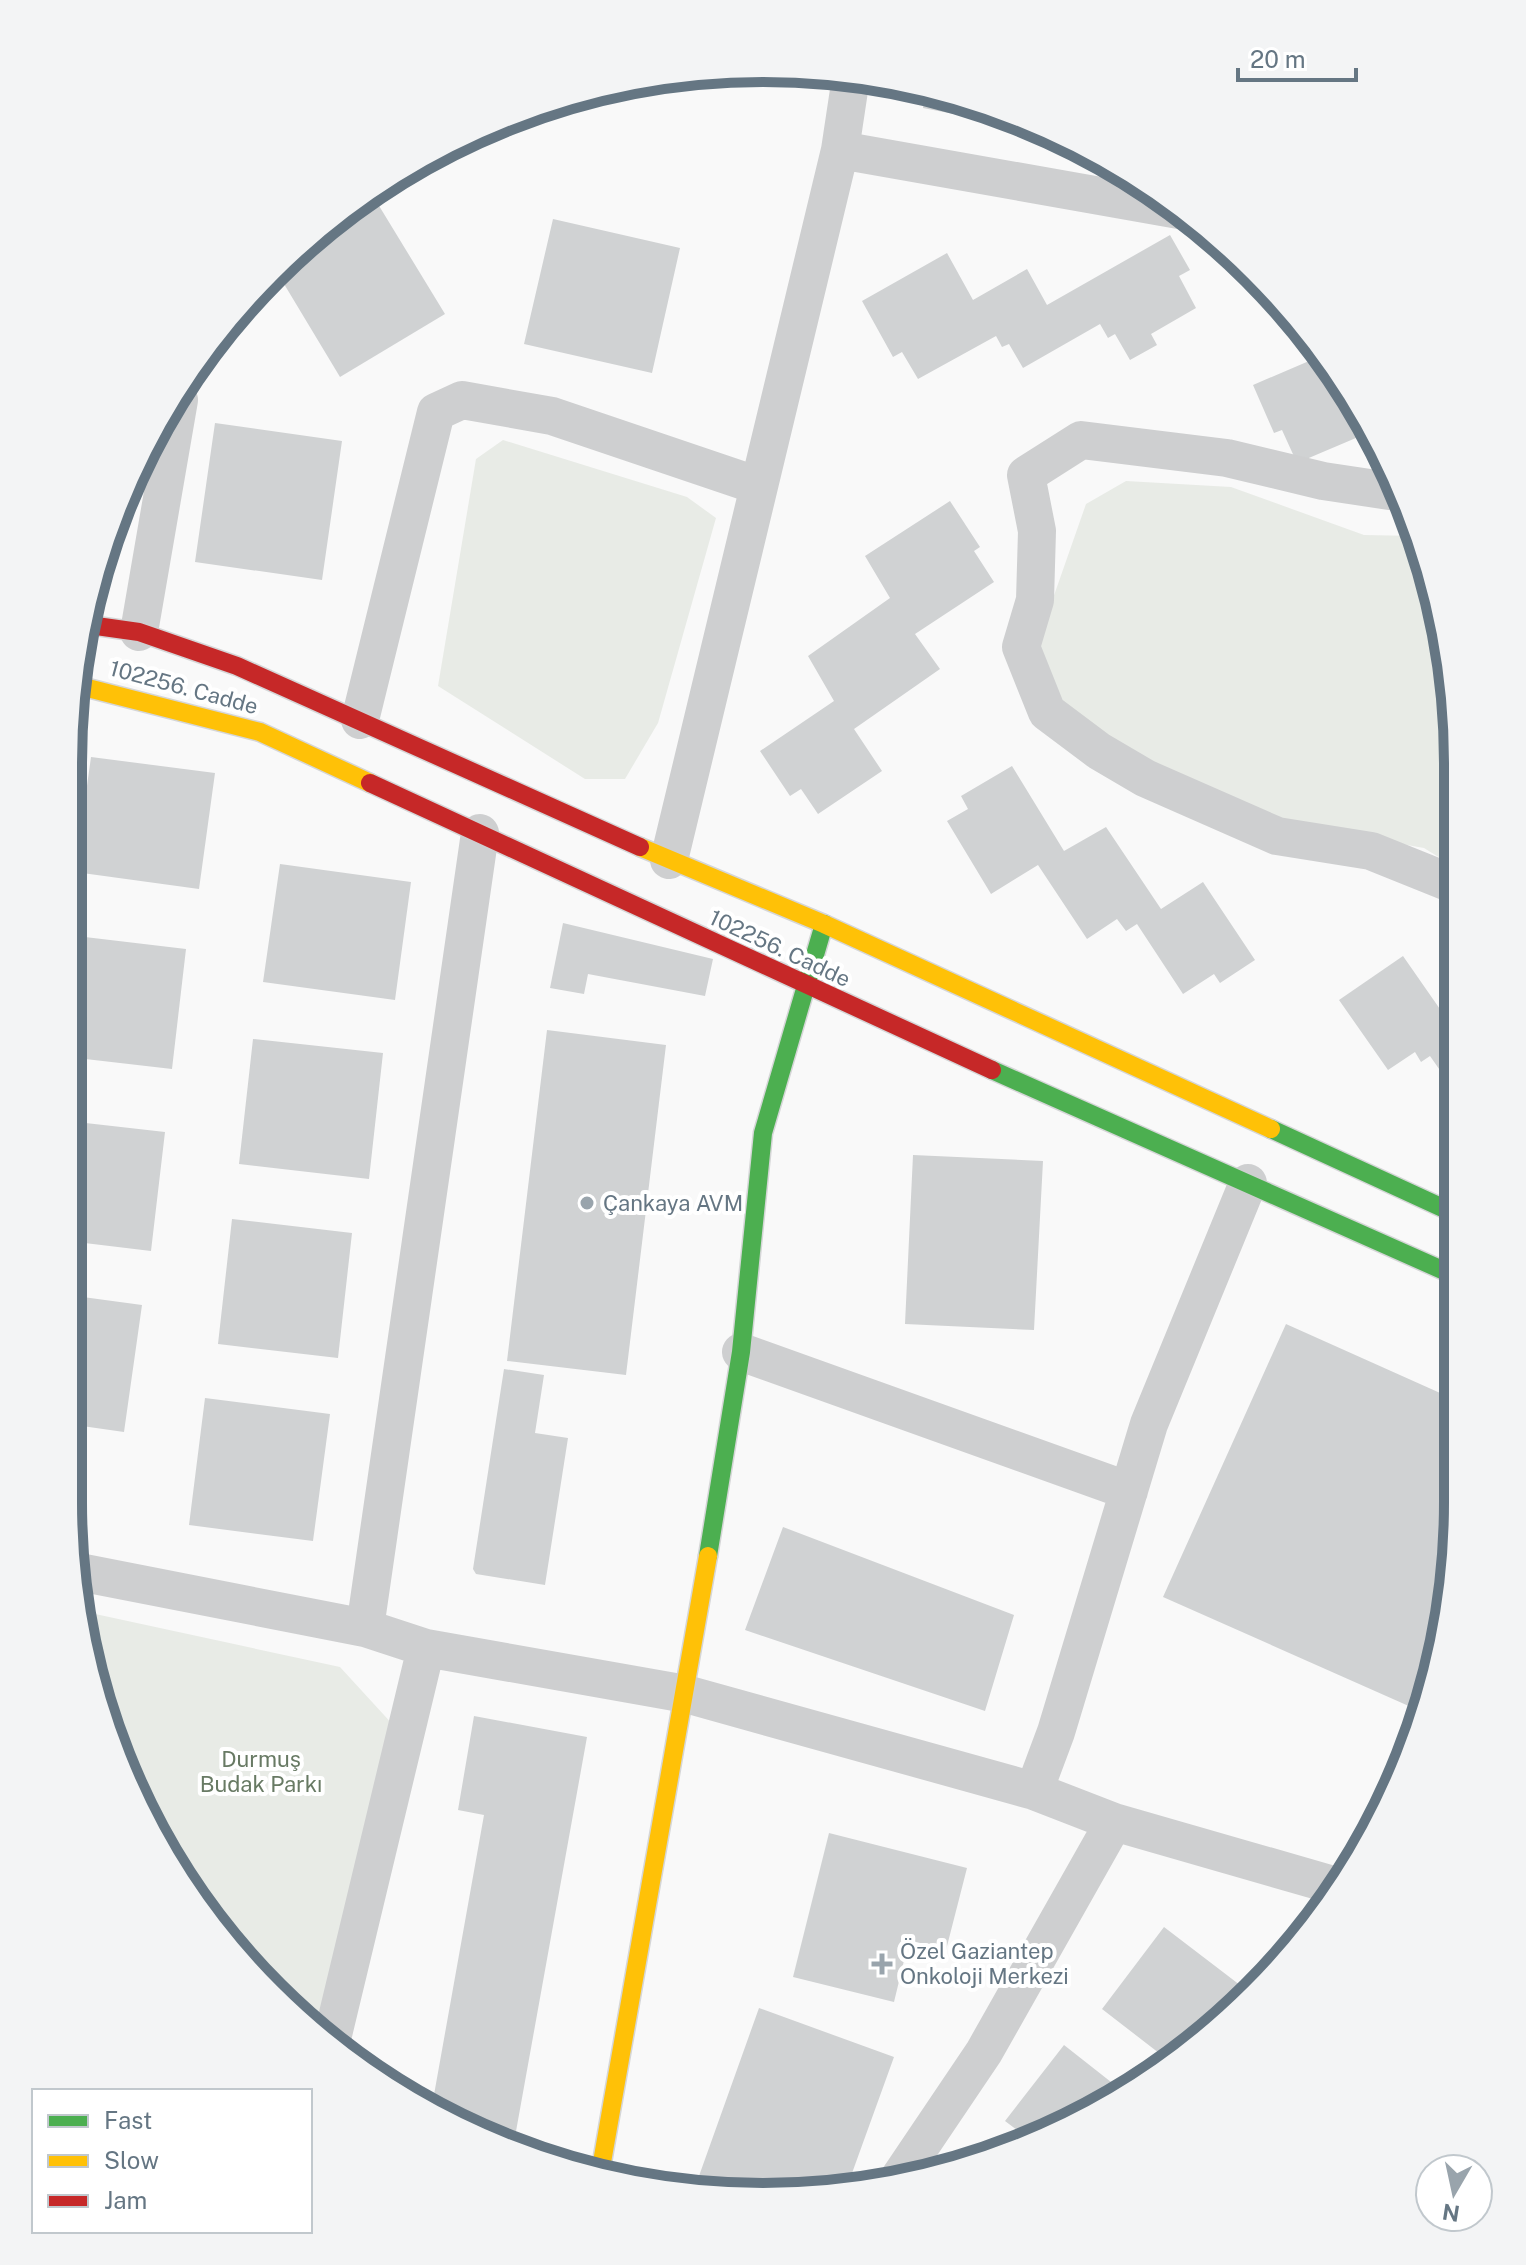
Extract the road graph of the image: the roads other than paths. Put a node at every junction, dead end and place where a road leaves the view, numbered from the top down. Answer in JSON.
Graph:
{"nodes":[{"id":1,"x":849,"y":88,"type":"edge"},
{"id":2,"x":840,"y":150,"type":"junction"},
{"id":3,"x":1153,"y":205,"type":"edge"},
{"id":4,"x":176,"y":417,"type":"edge"},
{"id":5,"x":759,"y":486,"type":"junction"},
{"id":6,"x":1387,"y":491,"type":"edge"},
{"id":7,"x":96,"y":626,"type":"edge"},
{"id":8,"x":139,"y":632,"type":"junction"},
{"id":9,"x":86,"y":688,"type":"edge"},
{"id":10,"x":360,"y":720,"type":"junction"},
{"id":11,"x":480,"y":833,"type":"junction"},
{"id":12,"x":669,"y":860,"type":"junction"},
{"id":13,"x":1444,"y":880,"type":"edge"},
{"id":14,"x":824,"y":924,"type":"junction"},
{"id":15,"x":804,"y":986,"type":"junction"},
{"id":16,"x":1248,"y":1183,"type":"junction"},
{"id":17,"x":1444,"y":1209,"type":"edge"},
{"id":18,"x":1444,"y":1271,"type":"edge"},
{"id":19,"x":741,"y":1352,"type":"junction"},
{"id":20,"x":1129,"y":1491,"type":"junction"},
{"id":21,"x":86,"y":1573,"type":"edge"},
{"id":22,"x":365,"y":1628,"type":"junction"},
{"id":23,"x":426,"y":1648,"type":"junction"},
{"id":24,"x":686,"y":1694,"type":"junction"},
{"id":25,"x":1034,"y":1791,"type":"junction"},
{"id":26,"x":1114,"y":1822,"type":"junction"},
{"id":27,"x":1327,"y":1883,"type":"edge"},
{"id":28,"x":334,"y":2030,"type":"edge"},
{"id":29,"x":602,"y":2163,"type":"edge"},
{"id":30,"x":906,"y":2168,"type":"edge"}],
"edges":[{"from":1,"to":2,"type":"street"},
{"from":2,"to":3,"type":"street"},
{"from":2,"to":5,"type":"street"},
{"from":4,"to":8,"type":"street"},
{"from":5,"to":10,"type":"street"},
{"from":5,"to":12,"type":"street"},
{"from":6,"to":13,"type":"street"},
{"from":7,"to":8,"type":"street","name":"102256. Cadde"},
{"from":8,"to":10,"type":"street","name":"102256. Cadde"},
{"from":9,"to":11,"type":"street","name":"102256. Cadde"},
{"from":10,"to":12,"type":"street","name":"102256. Cadde"},
{"from":11,"to":15,"type":"street","name":"102256. Cadde"},
{"from":11,"to":22,"type":"street"},
{"from":12,"to":14,"type":"street","name":"102256. Cadde"},
{"from":14,"to":15,"type":"street"},
{"from":14,"to":17,"type":"street","name":"102256. Cadde"},
{"from":15,"to":16,"type":"street","name":"102256. Cadde"},
{"from":15,"to":19,"type":"street"},
{"from":16,"to":18,"type":"street","name":"102256. Cadde"},
{"from":16,"to":20,"type":"street"},
{"from":19,"to":20,"type":"street"},
{"from":19,"to":24,"type":"street"},
{"from":20,"to":25,"type":"street"},
{"from":21,"to":22,"type":"street"},
{"from":22,"to":23,"type":"street"},
{"from":23,"to":24,"type":"street"},
{"from":23,"to":28,"type":"street"},
{"from":24,"to":25,"type":"street"},
{"from":24,"to":29,"type":"street"},
{"from":25,"to":26,"type":"street"},
{"from":26,"to":27,"type":"street"},
{"from":26,"to":30,"type":"street"}]}
